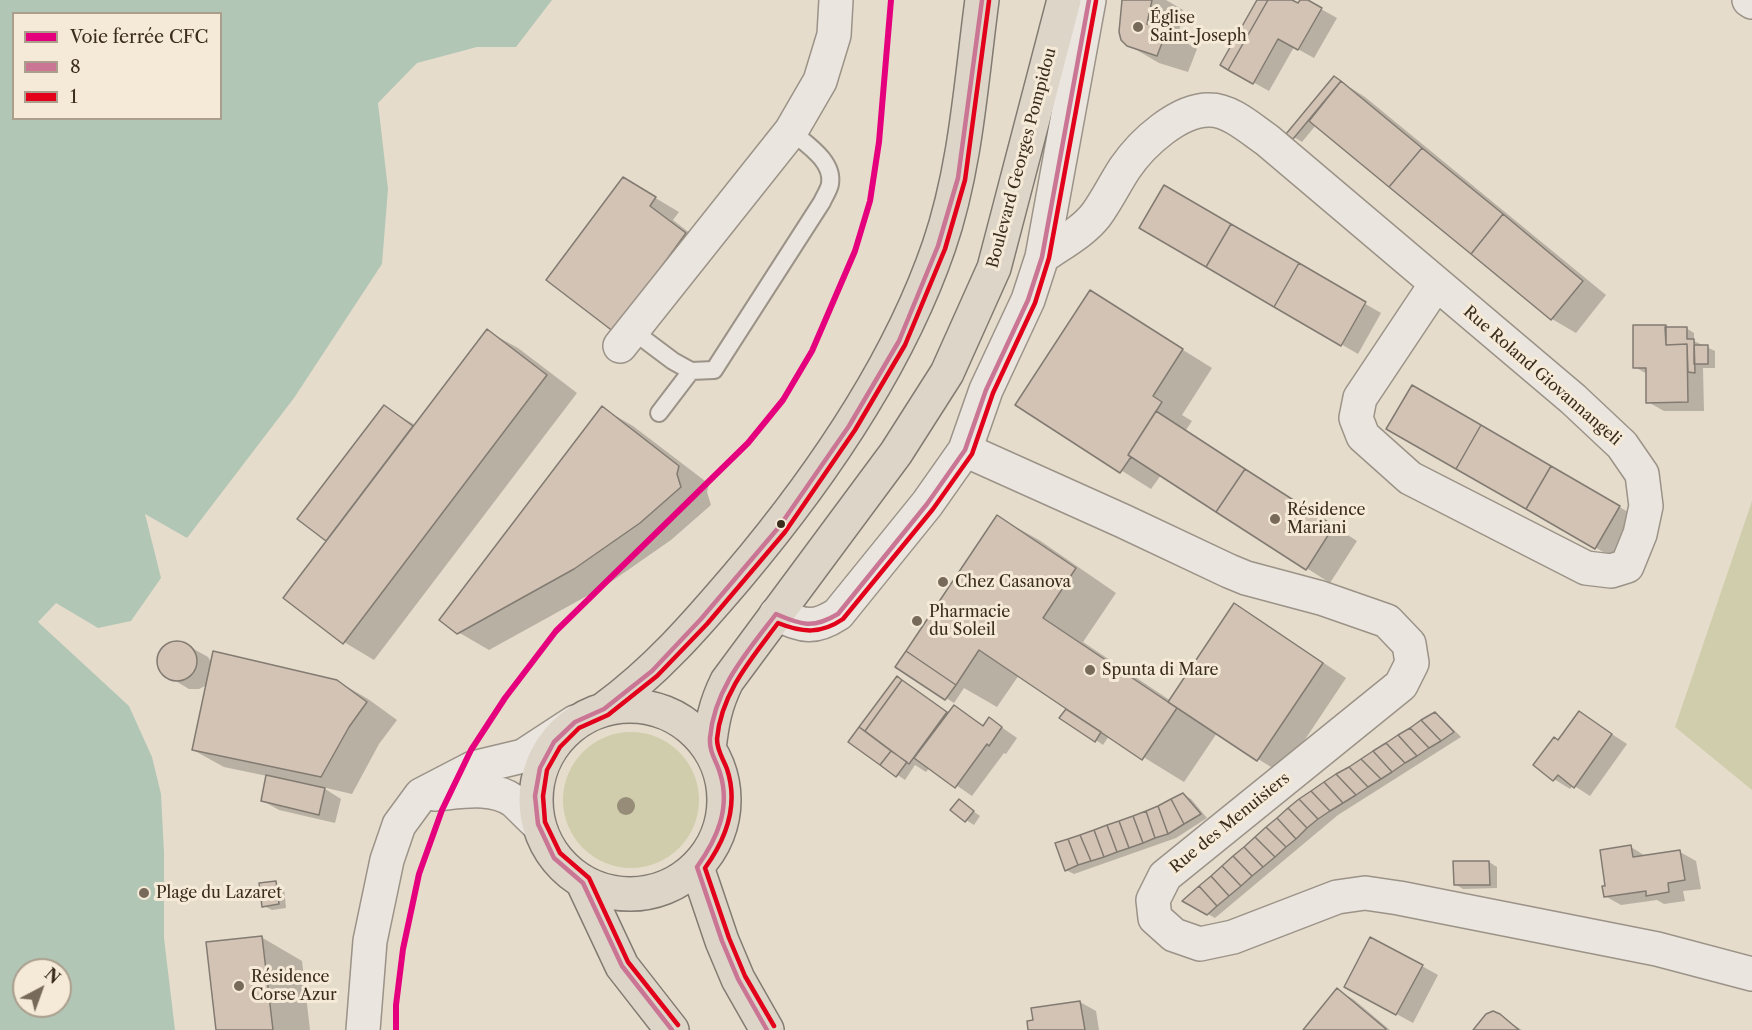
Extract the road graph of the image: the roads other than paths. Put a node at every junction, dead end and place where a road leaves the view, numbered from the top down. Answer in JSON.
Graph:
{"nodes":[{"id":1,"x":836,"y":0,"type":"edge"},
{"id":2,"x":982,"y":0,"type":"edge"},
{"id":3,"x":1064,"y":0,"type":"edge"},
{"id":4,"x":1089,"y":0,"type":"edge"},
{"id":5,"x":791,"y":131,"type":"junction"},
{"id":6,"x":1042,"y":257,"type":"junction"},
{"id":7,"x":1436,"y":284,"type":"junction"},
{"id":8,"x":626,"y":338,"type":"joint"},
{"id":9,"x":691,"y":371,"type":"junction"},
{"id":10,"x":659,"y":413,"type":"dead end"},
{"id":11,"x":965,"y":450,"type":"junction"},
{"id":12,"x":776,"y":614,"type":"junction"},
{"id":13,"x":604,"y":709,"type":"junction"},
{"id":14,"x":574,"y":722,"type":"junction"},
{"id":15,"x":709,"y":749,"type":"junction"},
{"id":16,"x":421,"y":795,"type":"junction"},
{"id":17,"x":538,"y":825,"type":"junction"},
{"id":18,"x":697,"y":867,"type":"junction"},
{"id":19,"x":583,"y":883,"type":"junction"},
{"id":20,"x":1752,"y":974,"type":"edge"},
{"id":21,"x":666,"y":1028,"type":"edge"},
{"id":22,"x":363,"y":1030,"type":"edge"},
{"id":23,"x":767,"y":1030,"type":"edge"}],
"edges":[{"from":1,"to":5,"type":"street"},
{"from":2,"to":13,"type":"main road"},
{"from":3,"to":12,"type":"main road","name":"Boulevard Georges Pompidou"},
{"from":4,"to":6,"type":"street","name":"Boulevard Georges Pompidou"},
{"from":5,"to":8,"type":"street"},
{"from":5,"to":9,"type":"lane"},
{"from":6,"to":7,"type":"street","name":"Rue Roland Giovannangeli"},
{"from":6,"to":11,"type":"street","name":"Boulevard Georges Pompidou"},
{"from":7,"to":7,"type":"street","name":"Rue Roland Giovannangeli"},
{"from":8,"to":9,"type":"lane"},
{"from":9,"to":10,"type":"lane"},
{"from":11,"to":12,"type":"street","name":"Boulevard Georges Pompidou"},
{"from":11,"to":20,"type":"street","name":"Rue des Menuisiers"},
{"from":12,"to":15,"type":"main road","name":"Boulevard Georges Pompidou"},
{"from":13,"to":14,"type":"main road"},
{"from":13,"to":15,"type":"main road"},
{"from":14,"to":16,"type":"street"},
{"from":14,"to":17,"type":"main road"},
{"from":15,"to":18,"type":"main road"},
{"from":16,"to":17,"type":"street"},
{"from":16,"to":22,"type":"street"},
{"from":17,"to":19,"type":"main road"},
{"from":18,"to":19,"type":"main road"},
{"from":18,"to":23,"type":"main road"},
{"from":19,"to":21,"type":"main road"}]}
